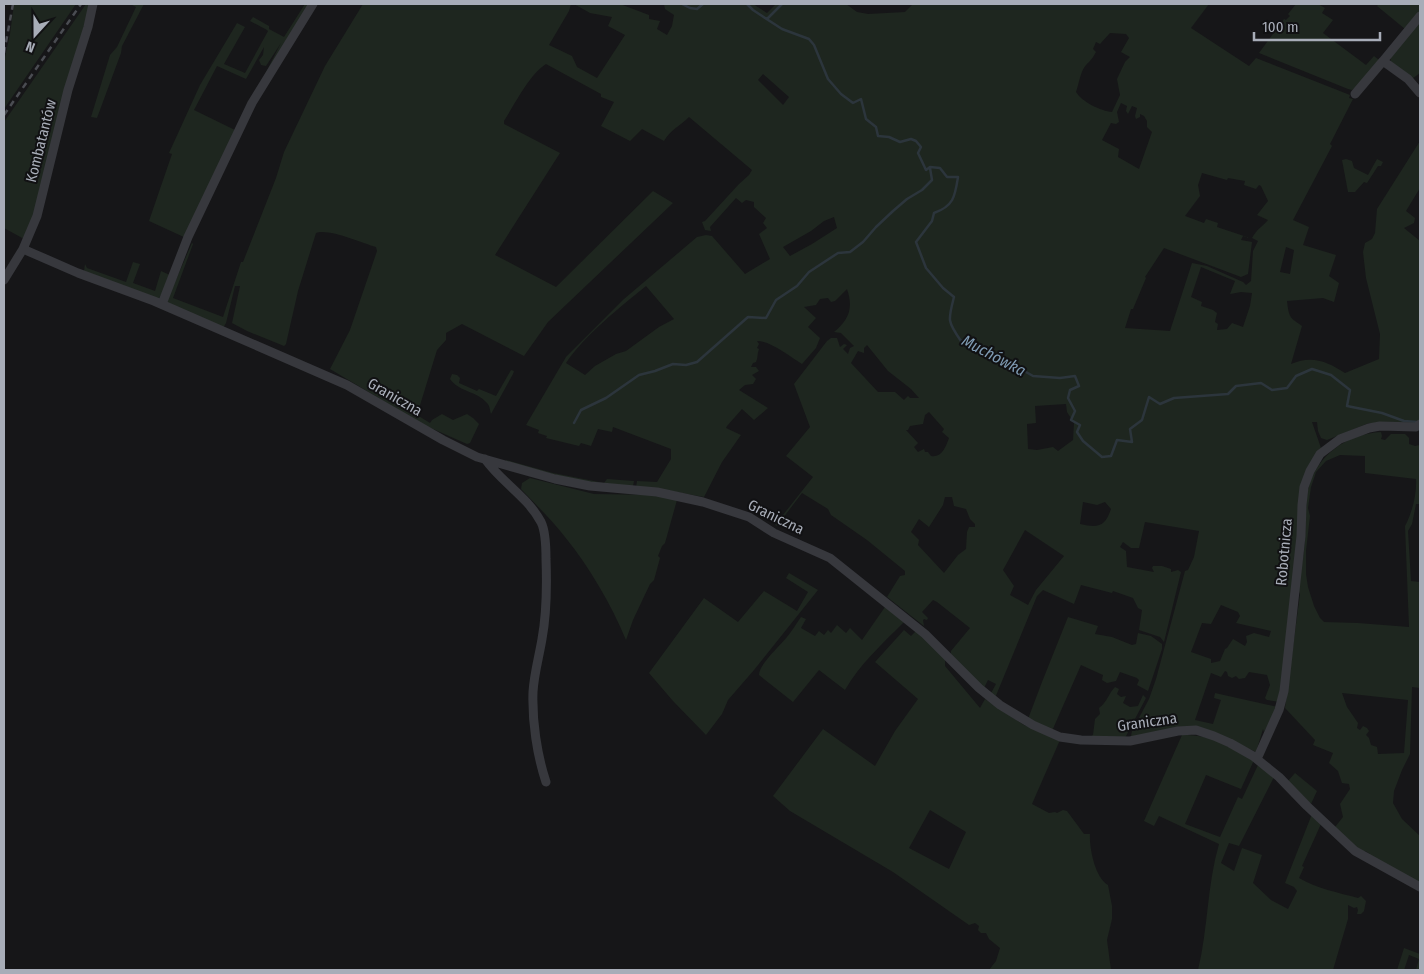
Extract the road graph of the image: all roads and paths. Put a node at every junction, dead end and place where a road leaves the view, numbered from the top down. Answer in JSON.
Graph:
{"nodes":[{"id":1,"x":93,"y":4,"type":"edge"},
{"id":2,"x":314,"y":4,"type":"edge"},
{"id":3,"x":1420,"y":16,"type":"edge"},
{"id":4,"x":1383,"y":61,"type":"junction"},
{"id":5,"x":1420,"y":93,"type":"edge"},
{"id":6,"x":1355,"y":94,"type":"dead end"},
{"id":7,"x":23,"y":250,"type":"junction"},
{"id":8,"x":4,"y":280,"type":"edge"},
{"id":9,"x":162,"y":304,"type":"junction"},
{"id":10,"x":1420,"y":424,"type":"edge"},
{"id":11,"x":485,"y":459,"type":"junction"},
{"id":12,"x":1257,"y":759,"type":"junction"},
{"id":13,"x":546,"y":782,"type":"dead end"},
{"id":14,"x":1420,"y":887,"type":"edge"}],
"edges":[{"from":1,"to":7,"type":"street","name":"Kombatantów"},
{"from":2,"to":9,"type":"street"},
{"from":3,"to":4,"type":"street"},
{"from":4,"to":5,"type":"street"},
{"from":4,"to":6,"type":"street"},
{"from":7,"to":8,"type":"street","name":"Kombatantów"},
{"from":7,"to":9,"type":"street","name":"Graniczna"},
{"from":9,"to":11,"type":"street","name":"Graniczna"},
{"from":10,"to":12,"type":"street","name":"Robotnicza"},
{"from":11,"to":12,"type":"street","name":"Graniczna"},
{"from":11,"to":13,"type":"street"},
{"from":12,"to":14,"type":"street","name":"Graniczna"}]}
